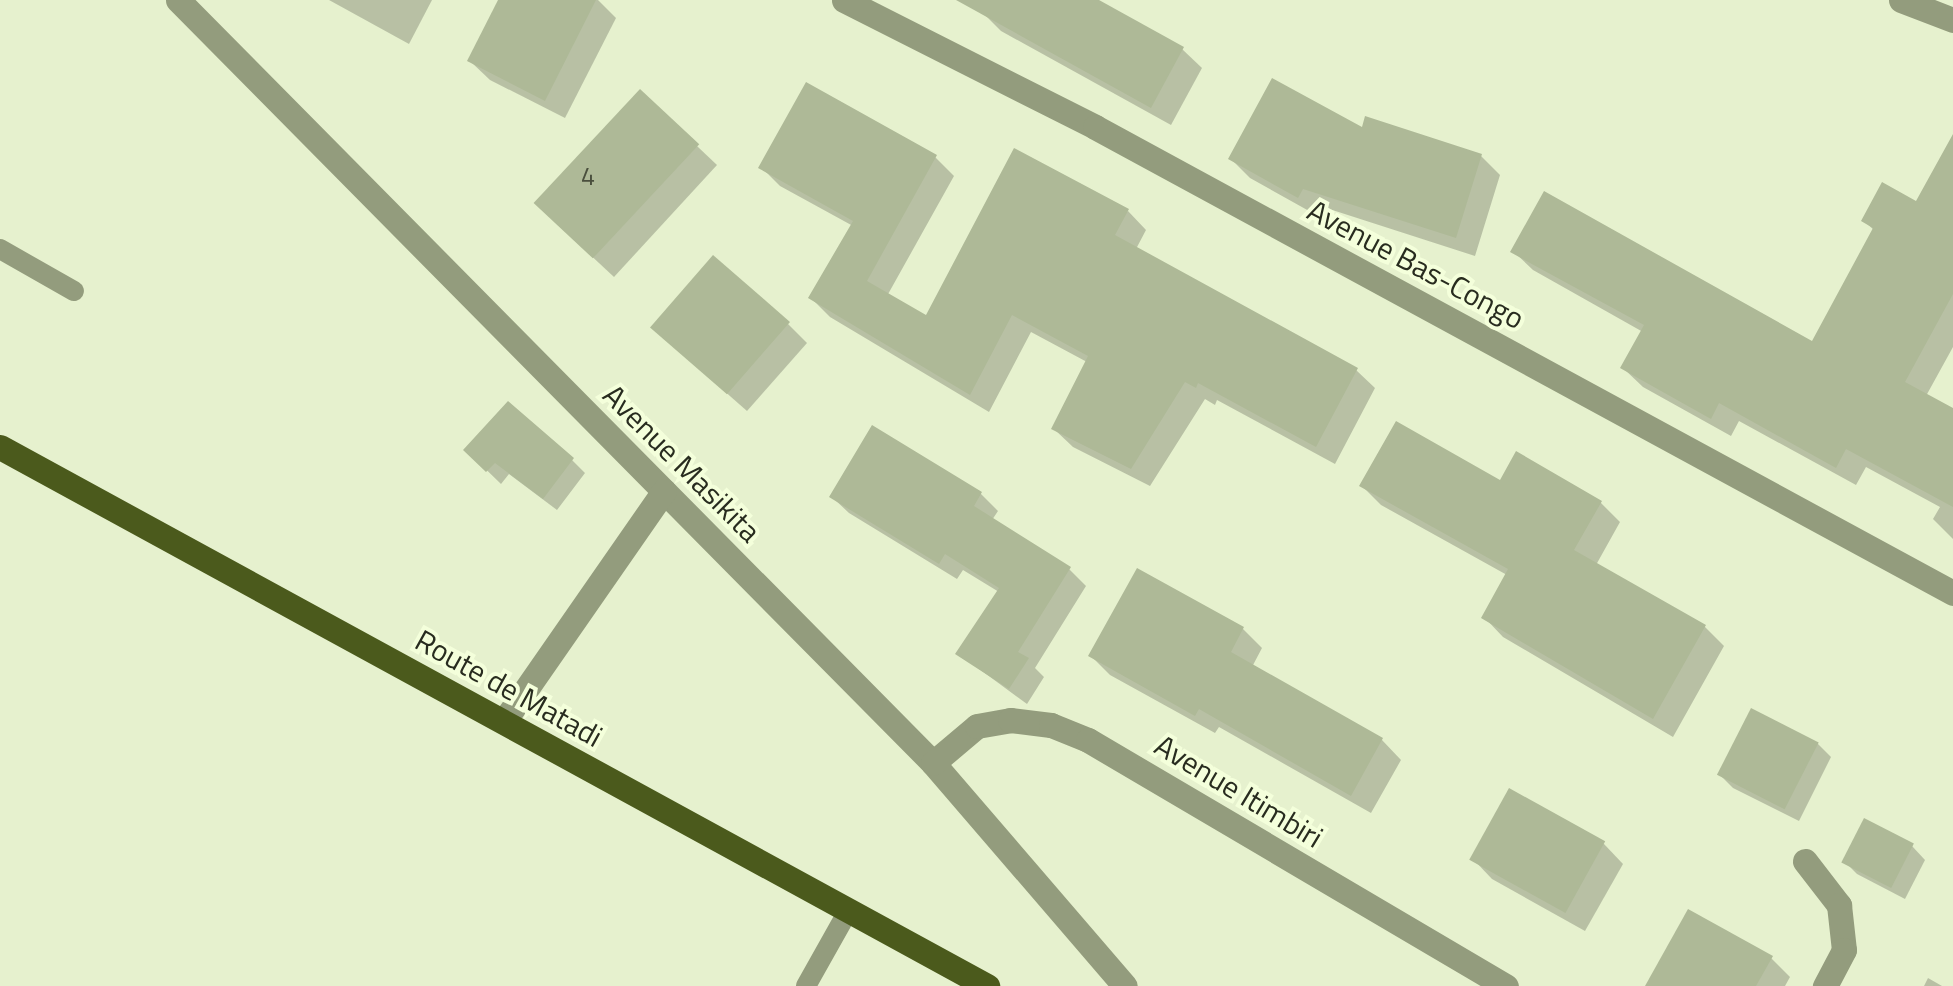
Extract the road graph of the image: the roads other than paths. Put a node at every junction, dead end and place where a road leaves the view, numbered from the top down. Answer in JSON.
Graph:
{"nodes":[{"id":1,"x":178,"y":0,"type":"edge"},
{"id":2,"x":844,"y":0,"type":"edge"},
{"id":3,"x":1901,"y":0,"type":"edge"},
{"id":4,"x":1953,"y":20,"type":"edge"},
{"id":5,"x":0,"y":249,"type":"edge"},
{"id":6,"x":74,"y":292,"type":"dead end"},
{"id":7,"x":0,"y":447,"type":"edge"},
{"id":8,"x":664,"y":491,"type":"junction"},
{"id":9,"x":1953,"y":594,"type":"edge"},
{"id":10,"x":504,"y":720,"type":"junction"},
{"id":11,"x":933,"y":763,"type":"junction"},
{"id":12,"x":1805,"y":861,"type":"dead end"},
{"id":13,"x":847,"y":913,"type":"junction"},
{"id":14,"x":806,"y":986,"type":"edge"},
{"id":15,"x":987,"y":986,"type":"edge"},
{"id":16,"x":1125,"y":986,"type":"edge"},
{"id":17,"x":1506,"y":986,"type":"edge"},
{"id":18,"x":1825,"y":986,"type":"edge"}],
"edges":[{"from":1,"to":8,"type":"street","name":"Avenue Masikita"},
{"from":2,"to":9,"type":"street","name":"Avenue Bas-Congo"},
{"from":3,"to":4,"type":"street"},
{"from":5,"to":6,"type":"lane"},
{"from":7,"to":10,"type":"main road","name":"Route de Matadi"},
{"from":8,"to":10,"type":"street"},
{"from":8,"to":11,"type":"street","name":"Avenue Masikita"},
{"from":10,"to":13,"type":"main road","name":"Route de Matadi"},
{"from":11,"to":16,"type":"street","name":"Avenue Masikita"},
{"from":11,"to":17,"type":"street","name":"Avenue Itimbiri"},
{"from":12,"to":18,"type":"street"},
{"from":13,"to":14,"type":"lane"},
{"from":13,"to":15,"type":"main road","name":"Route de Matadi"}]}
